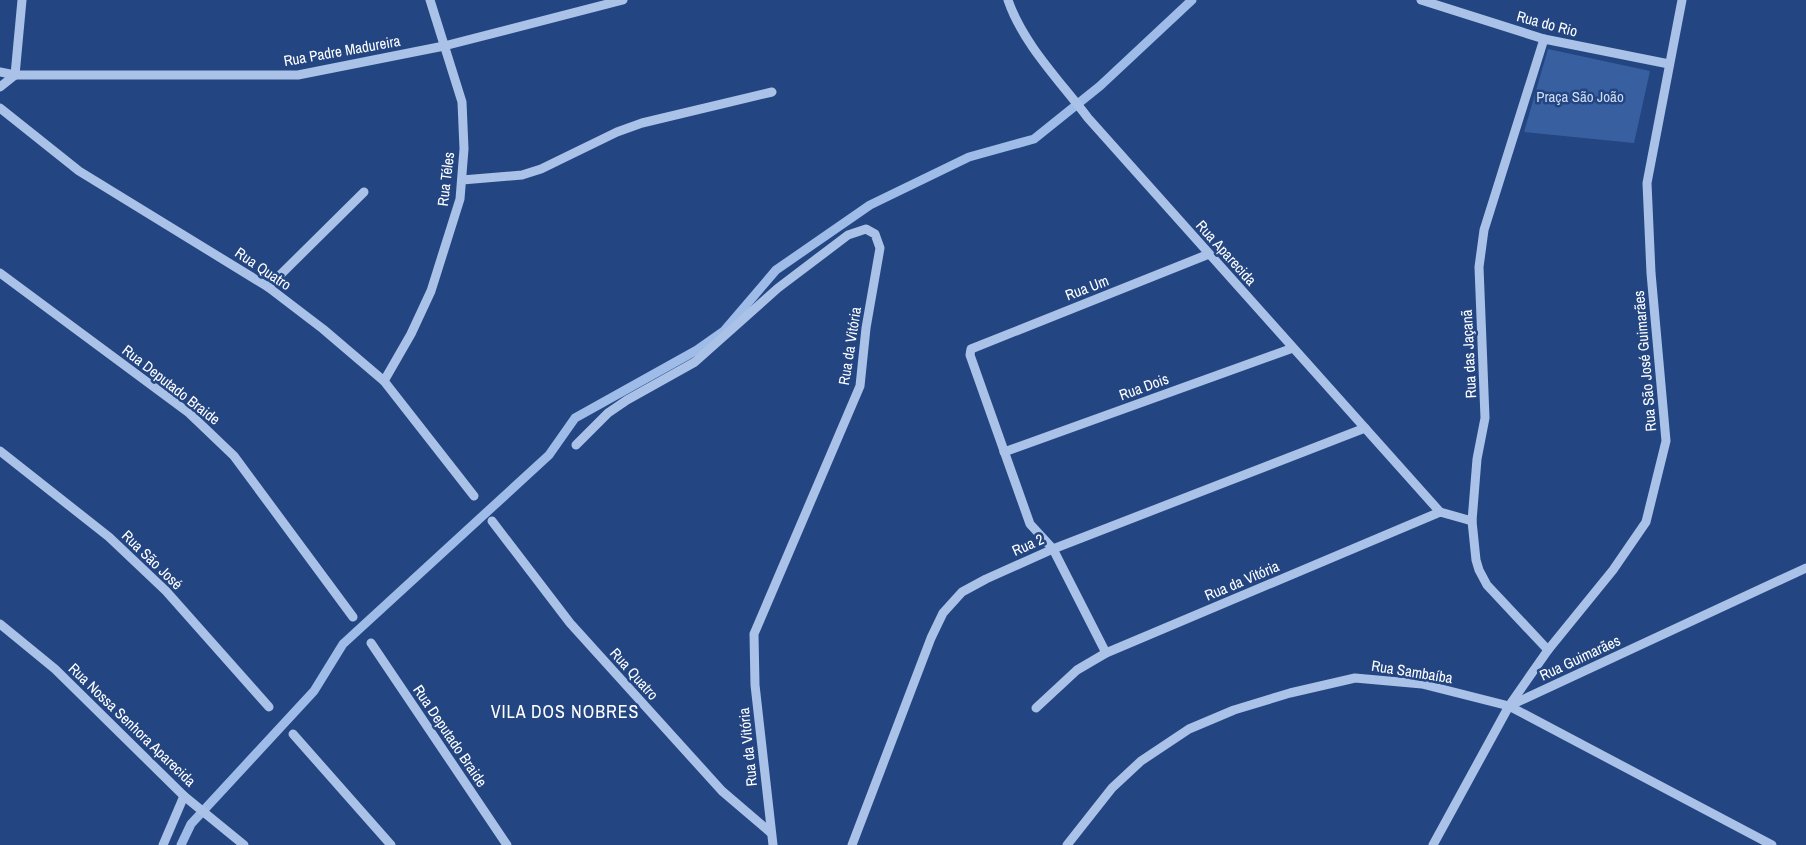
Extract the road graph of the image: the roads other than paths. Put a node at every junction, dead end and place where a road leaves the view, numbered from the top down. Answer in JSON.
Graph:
{"nodes":[{"id":1,"x":22,"y":0,"type":"edge"},
{"id":2,"x":430,"y":0,"type":"edge"},
{"id":3,"x":623,"y":0,"type":"edge"},
{"id":4,"x":1008,"y":0,"type":"edge"},
{"id":5,"x":1421,"y":0,"type":"edge"},
{"id":6,"x":1682,"y":0,"type":"edge"},
{"id":7,"x":1544,"y":39,"type":"junction"},
{"id":8,"x":444,"y":46,"type":"junction"},
{"id":9,"x":1669,"y":64,"type":"junction"},
{"id":10,"x":0,"y":72,"type":"edge"},
{"id":11,"x":15,"y":75,"type":"junction"},
{"id":12,"x":0,"y":87,"type":"edge"},
{"id":13,"x":772,"y":92,"type":"dead end"},
{"id":14,"x":0,"y":108,"type":"edge"},
{"id":15,"x":462,"y":180,"type":"junction"},
{"id":16,"x":364,"y":192,"type":"dead end"},
{"id":17,"x":1209,"y":254,"type":"junction"},
{"id":18,"x":0,"y":273,"type":"edge"},
{"id":19,"x":268,"y":287,"type":"junction"},
{"id":20,"x":1292,"y":348,"type":"junction"},
{"id":21,"x":384,"y":381,"type":"junction"},
{"id":22,"x":1365,"y":428,"type":"junction"},
{"id":23,"x":576,"y":445,"type":"dead end"},
{"id":24,"x":0,"y":451,"type":"edge"},
{"id":25,"x":1004,"y":452,"type":"junction"},
{"id":26,"x":474,"y":496,"type":"dead end"},
{"id":27,"x":1440,"y":512,"type":"junction"},
{"id":28,"x":492,"y":520,"type":"dead end"},
{"id":29,"x":1472,"y":521,"type":"junction"},
{"id":30,"x":1053,"y":549,"type":"junction"},
{"id":31,"x":1806,"y":568,"type":"edge"},
{"id":32,"x":353,"y":617,"type":"dead end"},
{"id":33,"x":0,"y":624,"type":"edge"},
{"id":34,"x":371,"y":643,"type":"dead end"},
{"id":35,"x":1548,"y":650,"type":"junction"},
{"id":36,"x":1106,"y":653,"type":"junction"},
{"id":37,"x":1509,"y":706,"type":"junction"},
{"id":38,"x":269,"y":707,"type":"dead end"},
{"id":39,"x":1036,"y":708,"type":"dead end"},
{"id":40,"x":293,"y":734,"type":"dead end"},
{"id":41,"x":184,"y":796,"type":"junction"},
{"id":42,"x":770,"y":832,"type":"junction"},
{"id":43,"x":163,"y":845,"type":"edge"},
{"id":44,"x":244,"y":845,"type":"edge"},
{"id":45,"x":391,"y":845,"type":"edge"},
{"id":46,"x":507,"y":845,"type":"edge"},
{"id":47,"x":773,"y":845,"type":"edge"},
{"id":48,"x":852,"y":845,"type":"edge"},
{"id":49,"x":1067,"y":845,"type":"edge"},
{"id":50,"x":1433,"y":845,"type":"edge"},
{"id":51,"x":1772,"y":845,"type":"edge"}],
"edges":[{"from":1,"to":11,"type":"street"},
{"from":2,"to":8,"type":"street","name":"Rua Téles"},
{"from":3,"to":8,"type":"street","name":"Rua Padre Madureira"},
{"from":4,"to":17,"type":"street","name":"Rua Aparecida"},
{"from":5,"to":7,"type":"street","name":"Rua do Rio"},
{"from":6,"to":9,"type":"street","name":"Rua São José Guimarães"},
{"from":7,"to":9,"type":"street","name":"Rua do Rio"},
{"from":7,"to":29,"type":"street","name":"Rua das Jaçanã"},
{"from":8,"to":11,"type":"street","name":"Rua Padre Madureira"},
{"from":8,"to":15,"type":"street","name":"Rua Téles"},
{"from":9,"to":35,"type":"street","name":"Rua São José Guimarães"},
{"from":10,"to":11,"type":"street","name":"Rua Padre Madureira"},
{"from":11,"to":12,"type":"street"},
{"from":13,"to":15,"type":"street"},
{"from":14,"to":19,"type":"street","name":"Rua Quatro"},
{"from":15,"to":21,"type":"street","name":"Rua Téles"},
{"from":16,"to":19,"type":"street"},
{"from":17,"to":20,"type":"street","name":"Rua Aparecida"},
{"from":17,"to":25,"type":"street","name":"Rua Um"},
{"from":18,"to":32,"type":"street","name":"Rua Deputado Braide"},
{"from":19,"to":21,"type":"street","name":"Rua Quatro"},
{"from":20,"to":22,"type":"street","name":"Rua Aparecida"},
{"from":20,"to":25,"type":"street","name":"Rua Dois"},
{"from":21,"to":26,"type":"street","name":"Rua Quatro"},
{"from":22,"to":27,"type":"street","name":"Rua Aparecida"},
{"from":22,"to":30,"type":"street","name":"Rua 2"},
{"from":23,"to":42,"type":"street","name":"Rua da Vitória"},
{"from":24,"to":38,"type":"street","name":"Rua São José"},
{"from":25,"to":30,"type":"street"},
{"from":27,"to":29,"type":"street"},
{"from":27,"to":36,"type":"street","name":"Rua da Vitória"},
{"from":28,"to":42,"type":"street","name":"Rua Quatro"},
{"from":29,"to":35,"type":"street","name":"Rua das Jaçanã"},
{"from":30,"to":36,"type":"street"},
{"from":30,"to":48,"type":"street","name":"Rua 2"},
{"from":31,"to":37,"type":"street","name":"Rua Guimarães"},
{"from":33,"to":41,"type":"street","name":"Rua Nossa Senhora Aparecida"},
{"from":34,"to":46,"type":"street","name":"Rua Deputado Braide"},
{"from":35,"to":37,"type":"street","name":"Rua São José Guimarães"},
{"from":36,"to":39,"type":"street","name":"Rua da Vitória"},
{"from":37,"to":49,"type":"street","name":"Rua Sambaíba"},
{"from":37,"to":50,"type":"street"},
{"from":37,"to":51,"type":"street","name":"Rua Sambaíba"},
{"from":40,"to":45,"type":"street"},
{"from":41,"to":43,"type":"street"},
{"from":41,"to":44,"type":"street","name":"Rua Nossa Senhora Aparecida"},
{"from":42,"to":47,"type":"street","name":"Rua da Vitória"}]}
